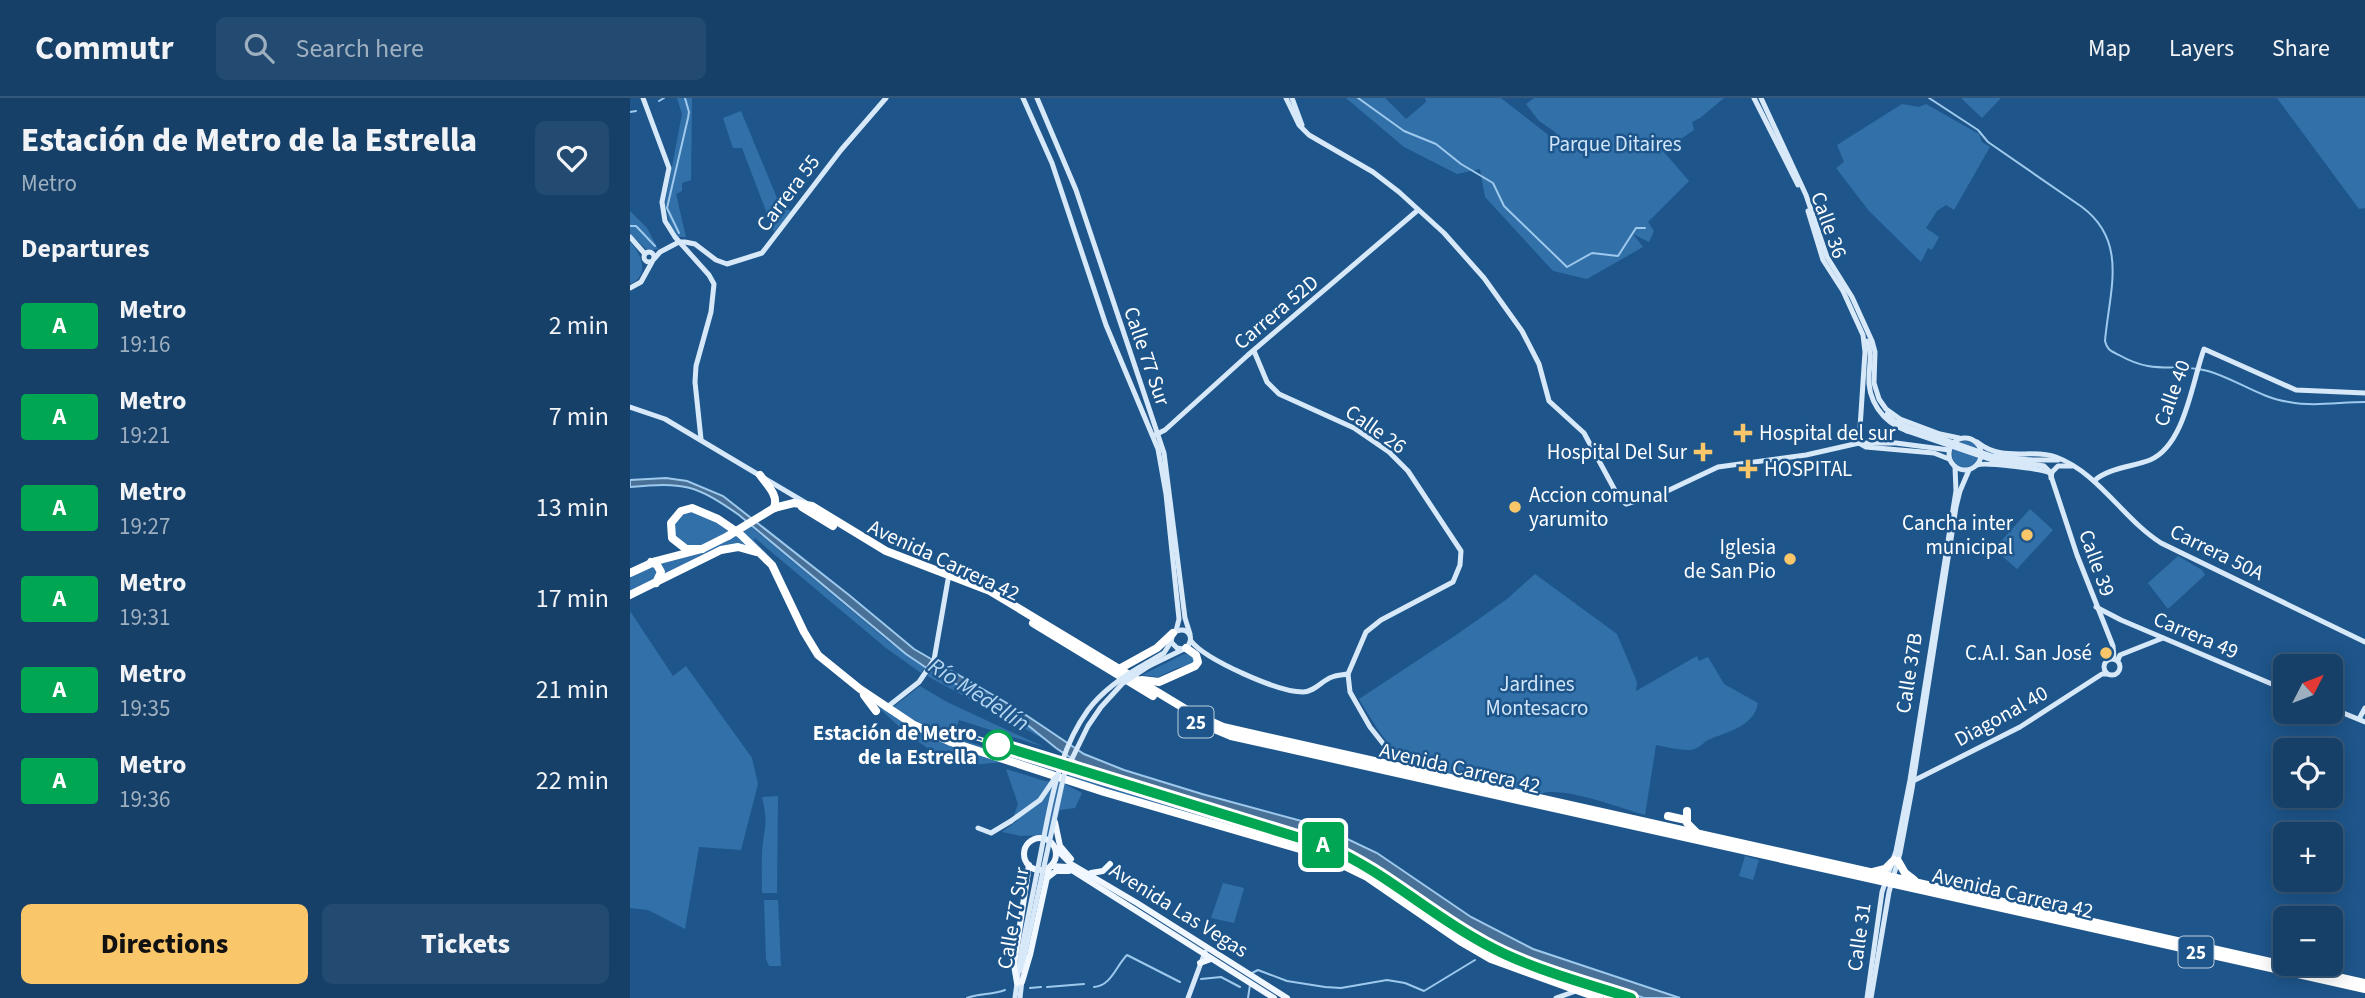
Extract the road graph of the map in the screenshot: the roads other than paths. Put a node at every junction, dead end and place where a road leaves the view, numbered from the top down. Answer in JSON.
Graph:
{"nodes":[{"id":1,"x":643,"y":98,"type":"edge"},
{"id":2,"x":886,"y":98,"type":"edge"},
{"id":3,"x":1023,"y":98,"type":"edge"},
{"id":4,"x":1037,"y":98,"type":"edge"},
{"id":5,"x":1286,"y":98,"type":"edge"},
{"id":6,"x":1292,"y":98,"type":"edge"},
{"id":7,"x":1754,"y":98,"type":"edge"},
{"id":8,"x":1761,"y":98,"type":"edge"},
{"id":9,"x":1303,"y":128,"type":"junction"},
{"id":10,"x":1418,"y":210,"type":"junction"},
{"id":11,"x":630,"y":237,"type":"edge"},
{"id":12,"x":679,"y":242,"type":"junction"},
{"id":13,"x":649,"y":258,"type":"junction"},
{"id":14,"x":630,"y":288,"type":"edge"},
{"id":15,"x":1863,"y":335,"type":"junction"},
{"id":16,"x":1253,"y":351,"type":"junction"},
{"id":17,"x":1876,"y":391,"type":"junction"},
{"id":18,"x":2365,"y":393,"type":"edge"},
{"id":19,"x":630,"y":407,"type":"edge"},
{"id":20,"x":698,"y":423,"type":"junction"},
{"id":21,"x":1907,"y":429,"type":"junction"},
{"id":22,"x":685,"y":430,"type":"junction"},
{"id":23,"x":1155,"y":435,"type":"junction"},
{"id":24,"x":1959,"y":438,"type":"junction"},
{"id":25,"x":701,"y":439,"type":"junction"},
{"id":26,"x":1977,"y":442,"type":"junction"},
{"id":27,"x":1859,"y":443,"type":"junction"},
{"id":28,"x":1949,"y":450,"type":"junction"},
{"id":29,"x":1950,"y":459,"type":"junction"},
{"id":30,"x":2031,"y":462,"type":"junction"},
{"id":31,"x":2062,"y":463,"type":"junction"},
{"id":32,"x":1977,"y":465,"type":"junction"},
{"id":33,"x":1955,"y":467,"type":"junction"},
{"id":34,"x":1969,"y":470,"type":"junction"},
{"id":35,"x":760,"y":475,"type":"junction"},
{"id":36,"x":2050,"y":475,"type":"junction"},
{"id":37,"x":2094,"y":481,"type":"junction"},
{"id":38,"x":781,"y":488,"type":"junction"},
{"id":39,"x":785,"y":503,"type":"junction"},
{"id":40,"x":812,"y":506,"type":"junction"},
{"id":41,"x":774,"y":508,"type":"junction"},
{"id":42,"x":702,"y":549,"type":"junction"},
{"id":43,"x":651,"y":562,"type":"junction"},
{"id":44,"x":772,"y":565,"type":"junction"},
{"id":45,"x":926,"y":569,"type":"junction"},
{"id":46,"x":2219,"y":571,"type":"junction"},
{"id":47,"x":630,"y":573,"type":"edge"},
{"id":48,"x":2211,"y":576,"type":"dead end"},
{"id":49,"x":948,"y":577,"type":"junction"},
{"id":50,"x":654,"y":584,"type":"junction"},
{"id":51,"x":630,"y":595,"type":"edge"},
{"id":52,"x":2096,"y":606,"type":"junction"},
{"id":53,"x":796,"y":635,"type":"dead end"},
{"id":54,"x":1174,"y":635,"type":"junction"},
{"id":55,"x":2163,"y":638,"type":"junction"},
{"id":56,"x":2365,"y":642,"type":"edge"},
{"id":57,"x":1188,"y":643,"type":"junction"},
{"id":58,"x":811,"y":645,"type":"junction"},
{"id":59,"x":2116,"y":659,"type":"junction"},
{"id":60,"x":1148,"y":665,"type":"junction"},
{"id":61,"x":1119,"y":668,"type":"junction"},
{"id":62,"x":2104,"y":673,"type":"junction"},
{"id":63,"x":1348,"y":674,"type":"junction"},
{"id":64,"x":1136,"y":679,"type":"junction"},
{"id":65,"x":2273,"y":685,"type":"edge"},
{"id":66,"x":860,"y":690,"type":"junction"},
{"id":67,"x":886,"y":708,"type":"junction"},
{"id":68,"x":2365,"y":708,"type":"edge"},
{"id":69,"x":876,"y":711,"type":"dead end"},
{"id":70,"x":2343,"y":713,"type":"edge"},
{"id":71,"x":2362,"y":720,"type":"edge"},
{"id":72,"x":1377,"y":762,"type":"junction"},
{"id":73,"x":1360,"y":764,"type":"junction"},
{"id":74,"x":1416,"y":770,"type":"junction"},
{"id":75,"x":1058,"y":773,"type":"junction"},
{"id":76,"x":1913,"y":781,"type":"junction"},
{"id":77,"x":1496,"y":788,"type":"junction"},
{"id":78,"x":1513,"y":798,"type":"junction"},
{"id":79,"x":1055,"y":813,"type":"junction"},
{"id":80,"x":1668,"y":816,"type":"dead end"},
{"id":81,"x":978,"y":828,"type":"dead end"},
{"id":82,"x":1699,"y":834,"type":"junction"},
{"id":83,"x":1055,"y":848,"type":"junction"},
{"id":84,"x":1896,"y":860,"type":"junction"},
{"id":85,"x":1796,"y":861,"type":"junction"},
{"id":86,"x":1820,"y":861,"type":"junction"},
{"id":87,"x":1110,"y":864,"type":"dead end"},
{"id":88,"x":1029,"y":865,"type":"junction"},
{"id":89,"x":1050,"y":867,"type":"junction"},
{"id":90,"x":1074,"y":872,"type":"junction"},
{"id":91,"x":1870,"y":872,"type":"junction"},
{"id":92,"x":1091,"y":873,"type":"junction"},
{"id":93,"x":1889,"y":879,"type":"junction"},
{"id":94,"x":1046,"y":880,"type":"junction"},
{"id":95,"x":1923,"y":884,"type":"junction"},
{"id":96,"x":1109,"y":887,"type":"junction"},
{"id":97,"x":1025,"y":890,"type":"junction"},
{"id":98,"x":1043,"y":892,"type":"junction"},
{"id":99,"x":2030,"y":908,"type":"junction"},
{"id":100,"x":2006,"y":909,"type":"junction"},
{"id":101,"x":2164,"y":938,"type":"junction"},
{"id":102,"x":1207,"y":947,"type":"junction"},
{"id":103,"x":2185,"y":950,"type":"junction"},
{"id":104,"x":1023,"y":953,"type":"junction"},
{"id":105,"x":1204,"y":955,"type":"junction"},
{"id":106,"x":1211,"y":959,"type":"junction"},
{"id":107,"x":1200,"y":964,"type":"junction"},
{"id":108,"x":1251,"y":979,"type":"junction"},
{"id":109,"x":1019,"y":982,"type":"junction"},
{"id":110,"x":2365,"y":983,"type":"edge"},
{"id":111,"x":1558,"y":984,"type":"junction"},
{"id":112,"x":2365,"y":989,"type":"edge"},
{"id":113,"x":1578,"y":991,"type":"junction"},
{"id":114,"x":1018,"y":998,"type":"edge"},
{"id":115,"x":1188,"y":998,"type":"edge"},
{"id":116,"x":1274,"y":998,"type":"edge"},
{"id":117,"x":1287,"y":998,"type":"edge"},
{"id":118,"x":1556,"y":998,"type":"edge"},
{"id":119,"x":1600,"y":998,"type":"edge"},
{"id":120,"x":1869,"y":998,"type":"edge"}],
"edges":[{"from":1,"to":12,"type":"street"},
{"from":2,"to":12,"type":"street","name":"Carrera 55"},
{"from":3,"to":23,"type":"street","name":"Calle 77 Sur"},
{"from":4,"to":23,"type":"street","name":"Calle 77 Sur"},
{"from":5,"to":9,"type":"street"},
{"from":6,"to":9,"type":"street"},
{"from":7,"to":15,"type":"street","name":"Calle 36"},
{"from":8,"to":17,"type":"street","name":"Calle 36"},
{"from":9,"to":10,"type":"street"},
{"from":10,"to":16,"type":"street","name":"Carrera 52D"},
{"from":10,"to":27,"type":"street"},
{"from":11,"to":13,"type":"street"},
{"from":12,"to":13,"type":"street"},
{"from":12,"to":20,"type":"street"},
{"from":13,"to":14,"type":"street"},
{"from":15,"to":21,"type":"street"},
{"from":15,"to":27,"type":"street","name":"Calle 36"},
{"from":16,"to":23,"type":"street","name":"Carrera 52D"},
{"from":16,"to":63,"type":"street","name":"Calle 26"},
{"from":17,"to":21,"type":"street"},
{"from":17,"to":24,"type":"street","name":"Calle 36"},
{"from":18,"to":37,"type":"street","name":"Calle 40"},
{"from":19,"to":22,"type":"street"},
{"from":20,"to":22,"type":"street"},
{"from":20,"to":25,"type":"street"},
{"from":21,"to":30,"type":"street","bridge":true},
{"from":22,"to":25,"type":"street"},
{"from":23,"to":54,"type":"street","name":"Calle 77 Sur"},
{"from":23,"to":57,"type":"street","name":"Calle 77 Sur"},
{"from":24,"to":26,"type":"street"},
{"from":24,"to":28,"type":"street"},
{"from":25,"to":35,"type":"street"},
{"from":26,"to":31,"type":"street","name":"Carrera 50A"},
{"from":26,"to":32,"type":"street"},
{"from":27,"to":28,"type":"street"},
{"from":27,"to":29,"type":"street"},
{"from":28,"to":29,"type":"street"},
{"from":29,"to":33,"type":"street"},
{"from":30,"to":31,"type":"street"},
{"from":30,"to":36,"type":"street"},
{"from":31,"to":36,"type":"street"},
{"from":31,"to":37,"type":"street","name":"Carrera 50A"},
{"from":32,"to":34,"type":"street"},
{"from":32,"to":36,"type":"street"},
{"from":33,"to":34,"type":"street"},
{"from":33,"to":84,"type":"street","name":"Calle 37B"},
{"from":34,"to":76,"type":"street","name":"Calle 37B"},
{"from":35,"to":38,"type":"street"},
{"from":35,"to":41,"type":"highway"},
{"from":36,"to":52,"type":"street","name":"Calle 39"},
{"from":37,"to":46,"type":"street","name":"Carrera 50A"},
{"from":38,"to":39,"type":"street"},
{"from":38,"to":40,"type":"street"},
{"from":39,"to":40,"type":"highway","name":"Avenida Carrera 42"},
{"from":39,"to":41,"type":"highway"},
{"from":39,"to":45,"type":"highway","name":"Avenida Carrera 42","number":"25"},
{"from":40,"to":45,"type":"highway","name":"Avenida Carrera 42"},
{"from":41,"to":42,"type":"highway","bridge":true},
{"from":42,"to":43,"type":"highway"},
{"from":42,"to":44,"type":"highway"},
{"from":43,"to":47,"type":"highway"},
{"from":43,"to":50,"type":"highway"},
{"from":44,"to":50,"type":"highway"},
{"from":44,"to":58,"type":"highway"},
{"from":45,"to":49,"type":"highway","name":"Avenida Carrera 42","number":"25"},
{"from":46,"to":48,"type":"street"},
{"from":46,"to":56,"type":"street","name":"Carrera 50A"},
{"from":49,"to":61,"type":"highway","name":"Avenida Carrera 42","number":"25"},
{"from":49,"to":67,"type":"street"},
{"from":49,"to":73,"type":"highway","name":"Avenida Carrera 42","number":"25"},
{"from":50,"to":51,"type":"highway"},
{"from":52,"to":55,"type":"street","name":"Carrera 49"},
{"from":52,"to":59,"type":"street","name":"Calle 39"},
{"from":53,"to":58,"type":"highway"},
{"from":54,"to":57,"type":"street"},
{"from":54,"to":57,"type":"street"},
{"from":54,"to":60,"type":"street","name":"Calle 77 Sur"},
{"from":54,"to":61,"type":"highway"},
{"from":55,"to":59,"type":"street"},
{"from":55,"to":65,"type":"street","name":"Carrera 49"},
{"from":57,"to":60,"type":"street","name":"Calle 77 Sur"},
{"from":57,"to":63,"type":"street"},
{"from":57,"to":64,"type":"highway"},
{"from":58,"to":66,"type":"highway"},
{"from":59,"to":62,"type":"street"},
{"from":59,"to":62,"type":"street"},
{"from":60,"to":75,"type":"street","name":"Calle 77 Sur","bridge":true},
{"from":60,"to":79,"type":"street","name":"Calle 77 Sur","bridge":true},
{"from":61,"to":64,"type":"highway","name":"Avenida Carrera 42","number":"25"},
{"from":62,"to":76,"type":"street","name":"Diagonal 40"},
{"from":63,"to":74,"type":"street"},
{"from":64,"to":72,"type":"highway","name":"Avenida Carrera 42","number":"25"},
{"from":66,"to":67,"type":"highway"},
{"from":66,"to":69,"type":"highway"},
{"from":67,"to":111,"type":"highway"},
{"from":68,"to":71,"type":"street"},
{"from":70,"to":71,"type":"street"},
{"from":72,"to":73,"type":"highway"},
{"from":72,"to":74,"type":"highway","name":"Avenida Carrera 42","number":"25"},
{"from":73,"to":78,"type":"highway","name":"Avenida Carrera 42","number":"25"},
{"from":74,"to":77,"type":"highway","name":"Avenida Carrera 42","number":"25"},
{"from":75,"to":81,"type":"street","bridge":true},
{"from":75,"to":104,"type":"street","name":"Calle 77 Sur","bridge":true},
{"from":76,"to":84,"type":"street","name":"Calle 37B"},
{"from":77,"to":78,"type":"highway"},
{"from":77,"to":82,"type":"highway","name":"Avenida Carrera 42","number":"25"},
{"from":78,"to":85,"type":"highway","name":"Avenida Carrera 42","number":"25"},
{"from":79,"to":92,"type":"main road","bridge":true},
{"from":79,"to":104,"type":"street","name":"Calle 77 Sur","bridge":true},
{"from":80,"to":82,"type":"highway"},
{"from":82,"to":86,"type":"highway","name":"Avenida Carrera 42","number":"25"},
{"from":83,"to":88,"type":"main road"},
{"from":83,"to":89,"type":"main road"},
{"from":83,"to":96,"type":"main road","name":"Avenida Las Vegas"},
{"from":84,"to":91,"type":"highway"},
{"from":84,"to":93,"type":"street","name":"Calle 37B"},
{"from":84,"to":95,"type":"highway"},
{"from":85,"to":86,"type":"highway"},
{"from":85,"to":93,"type":"highway","name":"Avenida Carrera 42","number":"25"},
{"from":86,"to":91,"type":"highway","name":"Avenida Carrera 42","number":"25"},
{"from":87,"to":92,"type":"main road"},
{"from":88,"to":89,"type":"main road"},
{"from":88,"to":97,"type":"main road"},
{"from":89,"to":90,"type":"main road","name":"Avenida Las Vegas"},
{"from":89,"to":94,"type":"main road"},
{"from":90,"to":94,"type":"main road"},
{"from":90,"to":105,"type":"main road","name":"Avenida Las Vegas"},
{"from":91,"to":93,"type":"highway","name":"Avenida Carrera 42","number":"25"},
{"from":92,"to":96,"type":"main road"},
{"from":93,"to":95,"type":"highway","name":"Avenida Carrera 42","number":"25"},
{"from":93,"to":100,"type":"highway","name":"Avenida Carrera 42","number":"25"},
{"from":93,"to":120,"type":"street","name":"Calle 31"},
{"from":94,"to":98,"type":"main road"},
{"from":95,"to":99,"type":"highway","name":"Avenida Carrera 42","number":"25"},
{"from":96,"to":102,"type":"main road","name":"Avenida Las Vegas"},
{"from":97,"to":98,"type":"main road"},
{"from":97,"to":109,"type":"main road"},
{"from":98,"to":109,"type":"main road"},
{"from":99,"to":100,"type":"highway"},
{"from":99,"to":101,"type":"highway","name":"Avenida Carrera 42","number":"25"},
{"from":100,"to":103,"type":"highway","name":"Avenida Carrera 42","number":"25"},
{"from":101,"to":103,"type":"highway"},
{"from":101,"to":110,"type":"highway","name":"Avenida Carrera 42","number":"25"},
{"from":102,"to":105,"type":"street"},
{"from":102,"to":108,"type":"main road","name":"Avenida Las Vegas"},
{"from":103,"to":112,"type":"highway","name":"Avenida Carrera 42","number":"25"},
{"from":104,"to":109,"type":"street","name":"Calle 77 Sur"},
{"from":105,"to":106,"type":"main road","name":"Avenida Las Vegas"},
{"from":105,"to":107,"type":"street"},
{"from":106,"to":107,"type":"main road"},
{"from":106,"to":108,"type":"main road","name":"Avenida Las Vegas"},
{"from":107,"to":115,"type":"street"},
{"from":108,"to":116,"type":"main road","name":"Avenida Las Vegas"},
{"from":108,"to":117,"type":"main road","name":"Avenida Las Vegas"},
{"from":109,"to":114,"type":"street","name":"Calle 77 Sur"},
{"from":111,"to":113,"type":"highway"},
{"from":111,"to":118,"type":"street"},
{"from":113,"to":118,"type":"street"},
{"from":113,"to":119,"type":"highway"}]}
